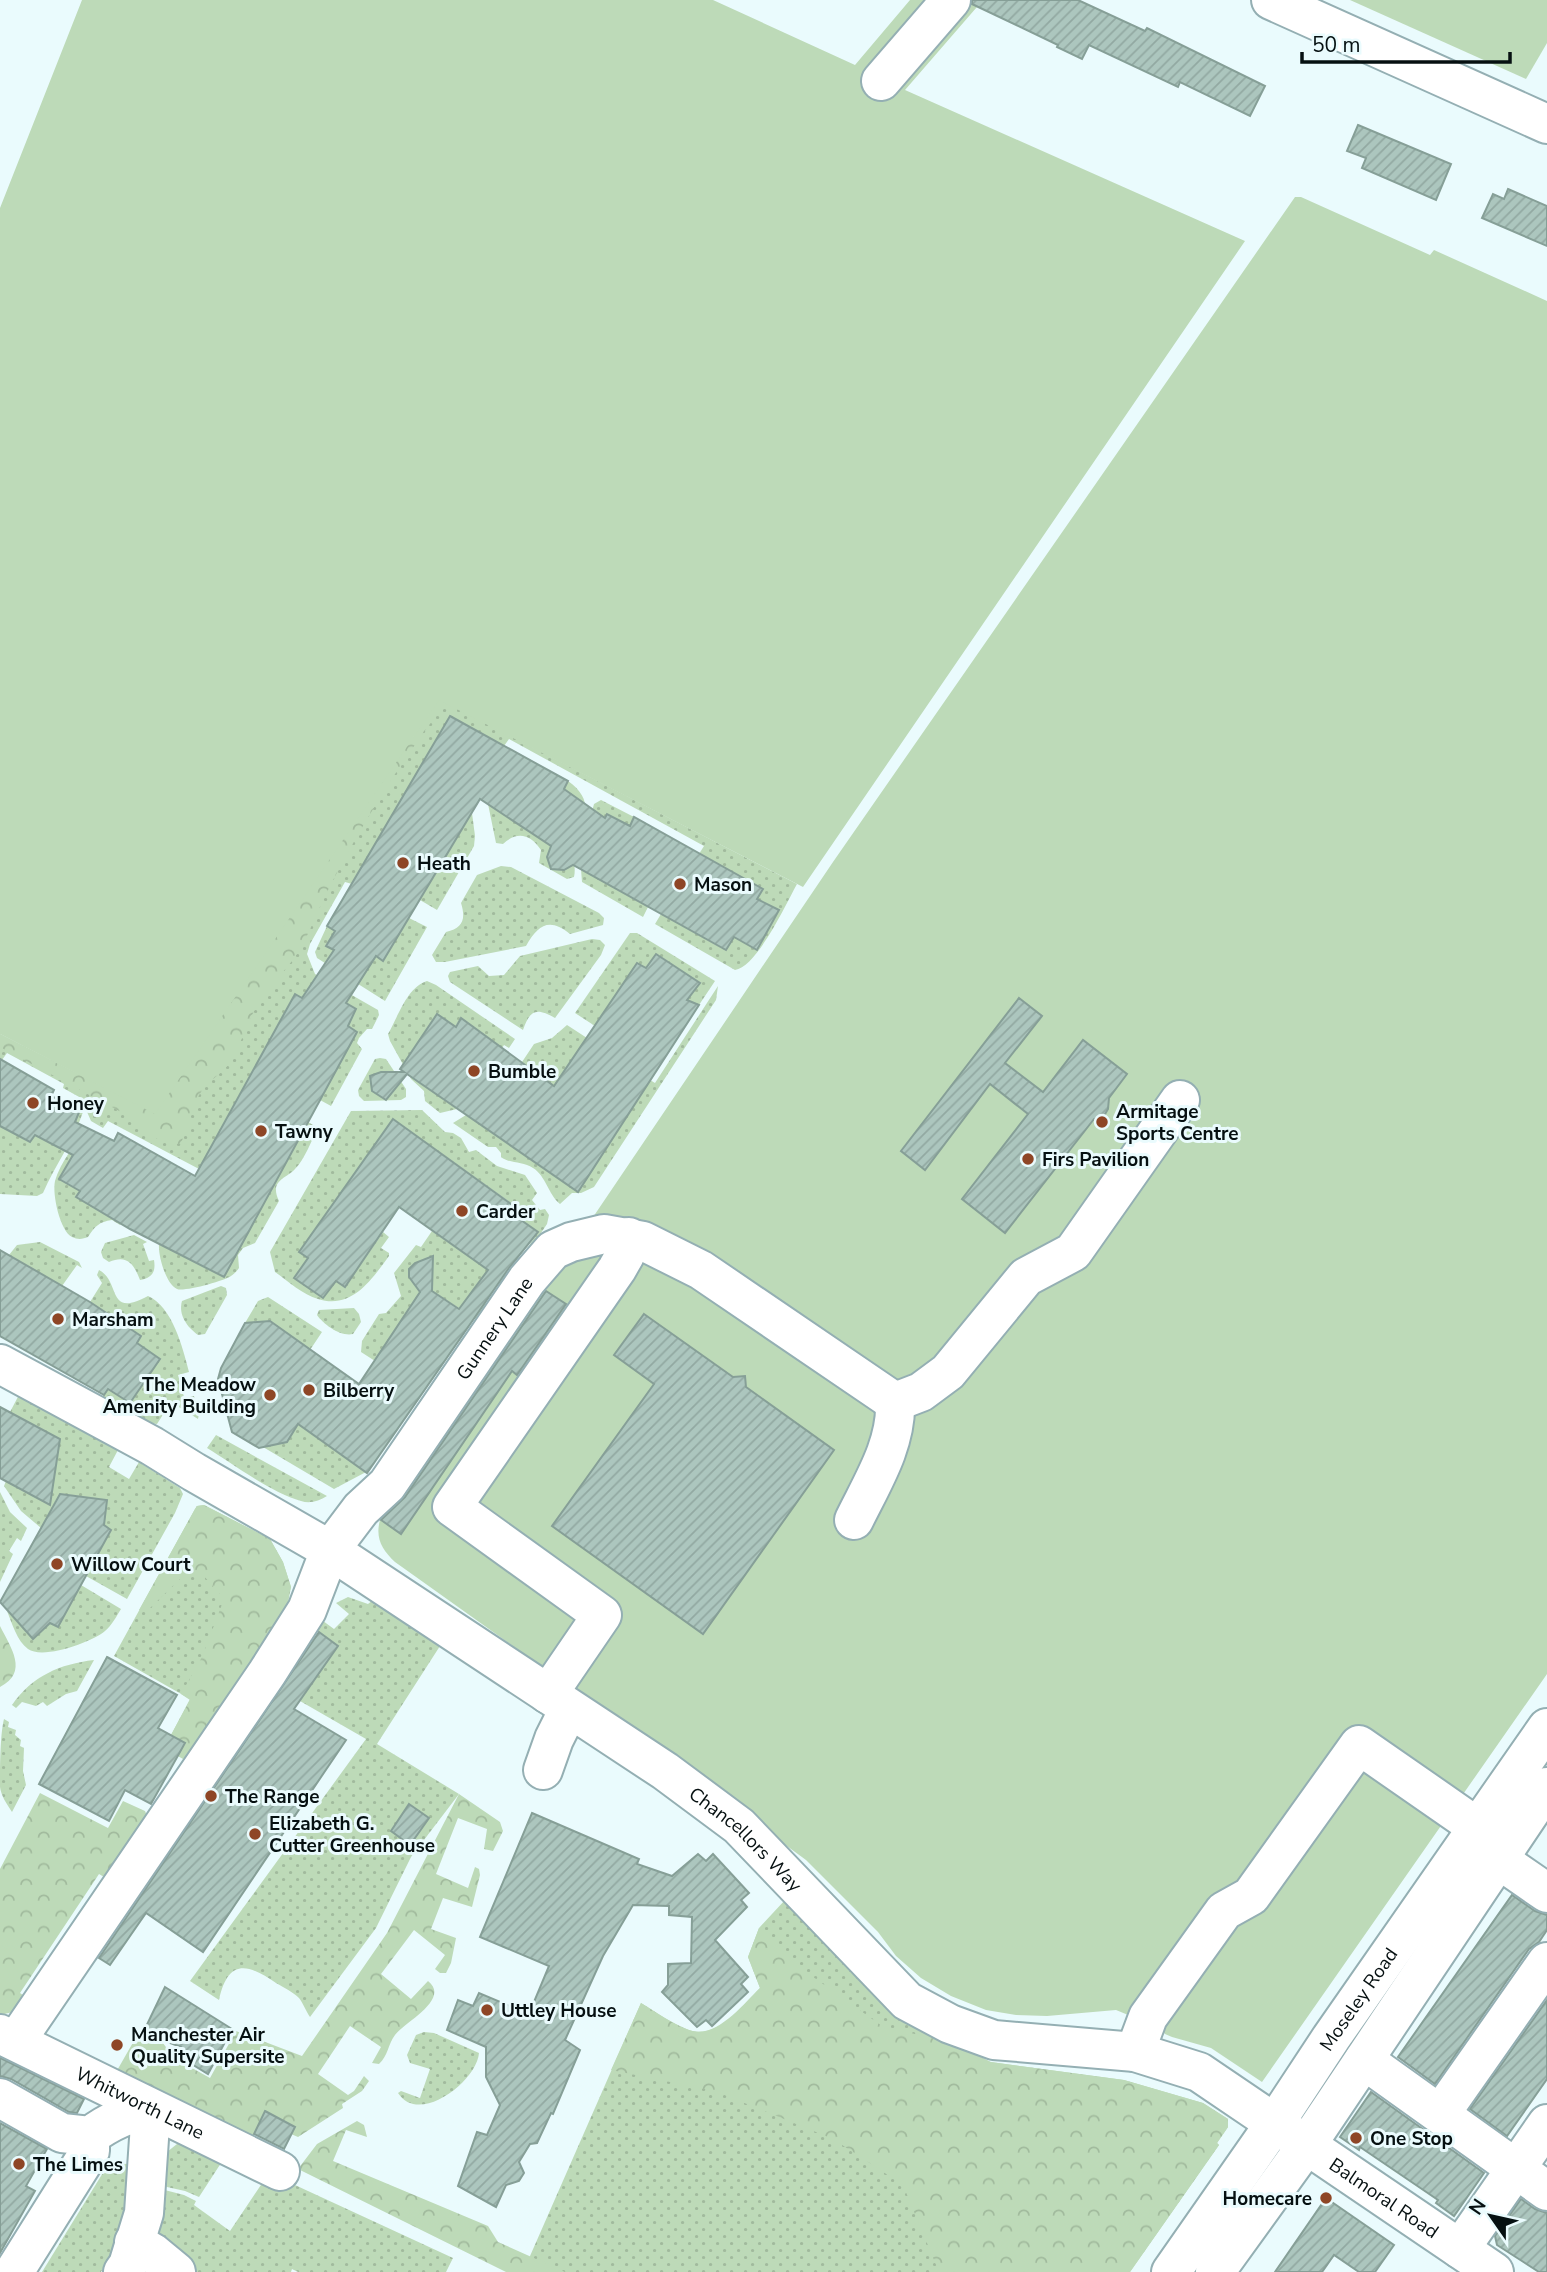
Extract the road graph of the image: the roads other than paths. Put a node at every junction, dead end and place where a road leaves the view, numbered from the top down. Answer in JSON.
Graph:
{"nodes":[{"id":1,"x":951,"y":0,"type":"edge"},
{"id":2,"x":1271,"y":0,"type":"edge"},
{"id":3,"x":881,"y":81,"type":"dead end"},
{"id":4,"x":1547,"y":124,"type":"edge"},
{"id":5,"x":1180,"y":1100,"type":"dead end"},
{"id":6,"x":629,"y":1237,"type":"junction"},
{"id":7,"x":0,"y":1364,"type":"edge"},
{"id":8,"x":895,"y":1402,"type":"junction"},
{"id":9,"x":854,"y":1520,"type":"dead end"},
{"id":10,"x":330,"y":1550,"type":"junction"},
{"id":11,"x":558,"y":1701,"type":"junction"},
{"id":12,"x":1547,"y":1728,"type":"edge"},
{"id":13,"x":542,"y":1770,"type":"dead end"},
{"id":14,"x":1547,"y":1787,"type":"edge"},
{"id":15,"x":1478,"y":1827,"type":"junction"},
{"id":16,"x":1498,"y":1859,"type":"junction"},
{"id":17,"x":1547,"y":1893,"type":"edge"},
{"id":18,"x":1547,"y":1962,"type":"edge"},
{"id":19,"x":8,"y":2038,"type":"edge"},
{"id":20,"x":1135,"y":2052,"type":"junction"},
{"id":21,"x":1364,"y":2060,"type":"junction"},
{"id":22,"x":0,"y":2098,"type":"edge"},
{"id":23,"x":151,"y":2109,"type":"junction"},
{"id":24,"x":1441,"y":2113,"type":"junction"},
{"id":25,"x":1275,"y":2123,"type":"junction"},
{"id":26,"x":1547,"y":2124,"type":"edge"},
{"id":27,"x":90,"y":2136,"type":"junction"},
{"id":28,"x":1306,"y":2146,"type":"junction"},
{"id":29,"x":1516,"y":2169,"type":"junction"},
{"id":30,"x":280,"y":2171,"type":"dead end"},
{"id":31,"x":1547,"y":2191,"type":"edge"},
{"id":32,"x":1460,"y":2249,"type":"junction"},
{"id":33,"x":129,"y":2257,"type":"edge"},
{"id":34,"x":14,"y":2272,"type":"edge"},
{"id":35,"x":176,"y":2272,"type":"edge"},
{"id":36,"x":1171,"y":2272,"type":"edge"},
{"id":37,"x":1215,"y":2272,"type":"edge"},
{"id":38,"x":1494,"y":2272,"type":"edge"}],
"edges":[{"from":1,"to":3,"type":"main road"},
{"from":2,"to":4,"type":"main road"},
{"from":5,"to":8,"type":"main road"},
{"from":6,"to":8,"type":"main road","name":"Gunnery Lane"},
{"from":6,"to":10,"type":"main road","name":"Gunnery Lane"},
{"from":6,"to":11,"type":"main road"},
{"from":7,"to":10,"type":"main road","name":"Chancellors Way"},
{"from":8,"to":9,"type":"main road"},
{"from":10,"to":11,"type":"main road","name":"Chancellors Way"},
{"from":10,"to":19,"type":"main road","name":"Gunnery Lane"},
{"from":11,"to":13,"type":"main road"},
{"from":11,"to":20,"type":"main road","name":"Chancellors Way"},
{"from":12,"to":15,"type":"main road","name":"Moseley Road"},
{"from":14,"to":16,"type":"main road","name":"Moseley Road"},
{"from":15,"to":20,"type":"main road"},
{"from":15,"to":25,"type":"main road","name":"Moseley Road"},
{"from":16,"to":17,"type":"main road"},
{"from":16,"to":21,"type":"main road","name":"Moseley Road"},
{"from":18,"to":24,"type":"main road"},
{"from":19,"to":23,"type":"main road","name":"Whitworth Lane"},
{"from":20,"to":25,"type":"main road","name":"Chancellors Way"},
{"from":21,"to":24,"type":"main road"},
{"from":21,"to":28,"type":"main road","name":"Moseley Road"},
{"from":22,"to":27,"type":"main road"},
{"from":23,"to":27,"type":"main road"},
{"from":23,"to":30,"type":"main road","name":"Whitworth Lane"},
{"from":23,"to":33,"type":"main road"},
{"from":24,"to":29,"type":"main road"},
{"from":25,"to":28,"type":"main road","name":"Balmoral Road"},
{"from":25,"to":36,"type":"main road","name":"Moseley Road"},
{"from":26,"to":29,"type":"main road"},
{"from":27,"to":34,"type":"main road"},
{"from":28,"to":32,"type":"main road","name":"Balmoral Road"},
{"from":28,"to":37,"type":"main road","name":"Moseley Road"},
{"from":29,"to":31,"type":"main road"},
{"from":29,"to":32,"type":"main road"},
{"from":32,"to":38,"type":"main road","name":"Balmoral Road"},
{"from":33,"to":35,"type":"main road"}]}
